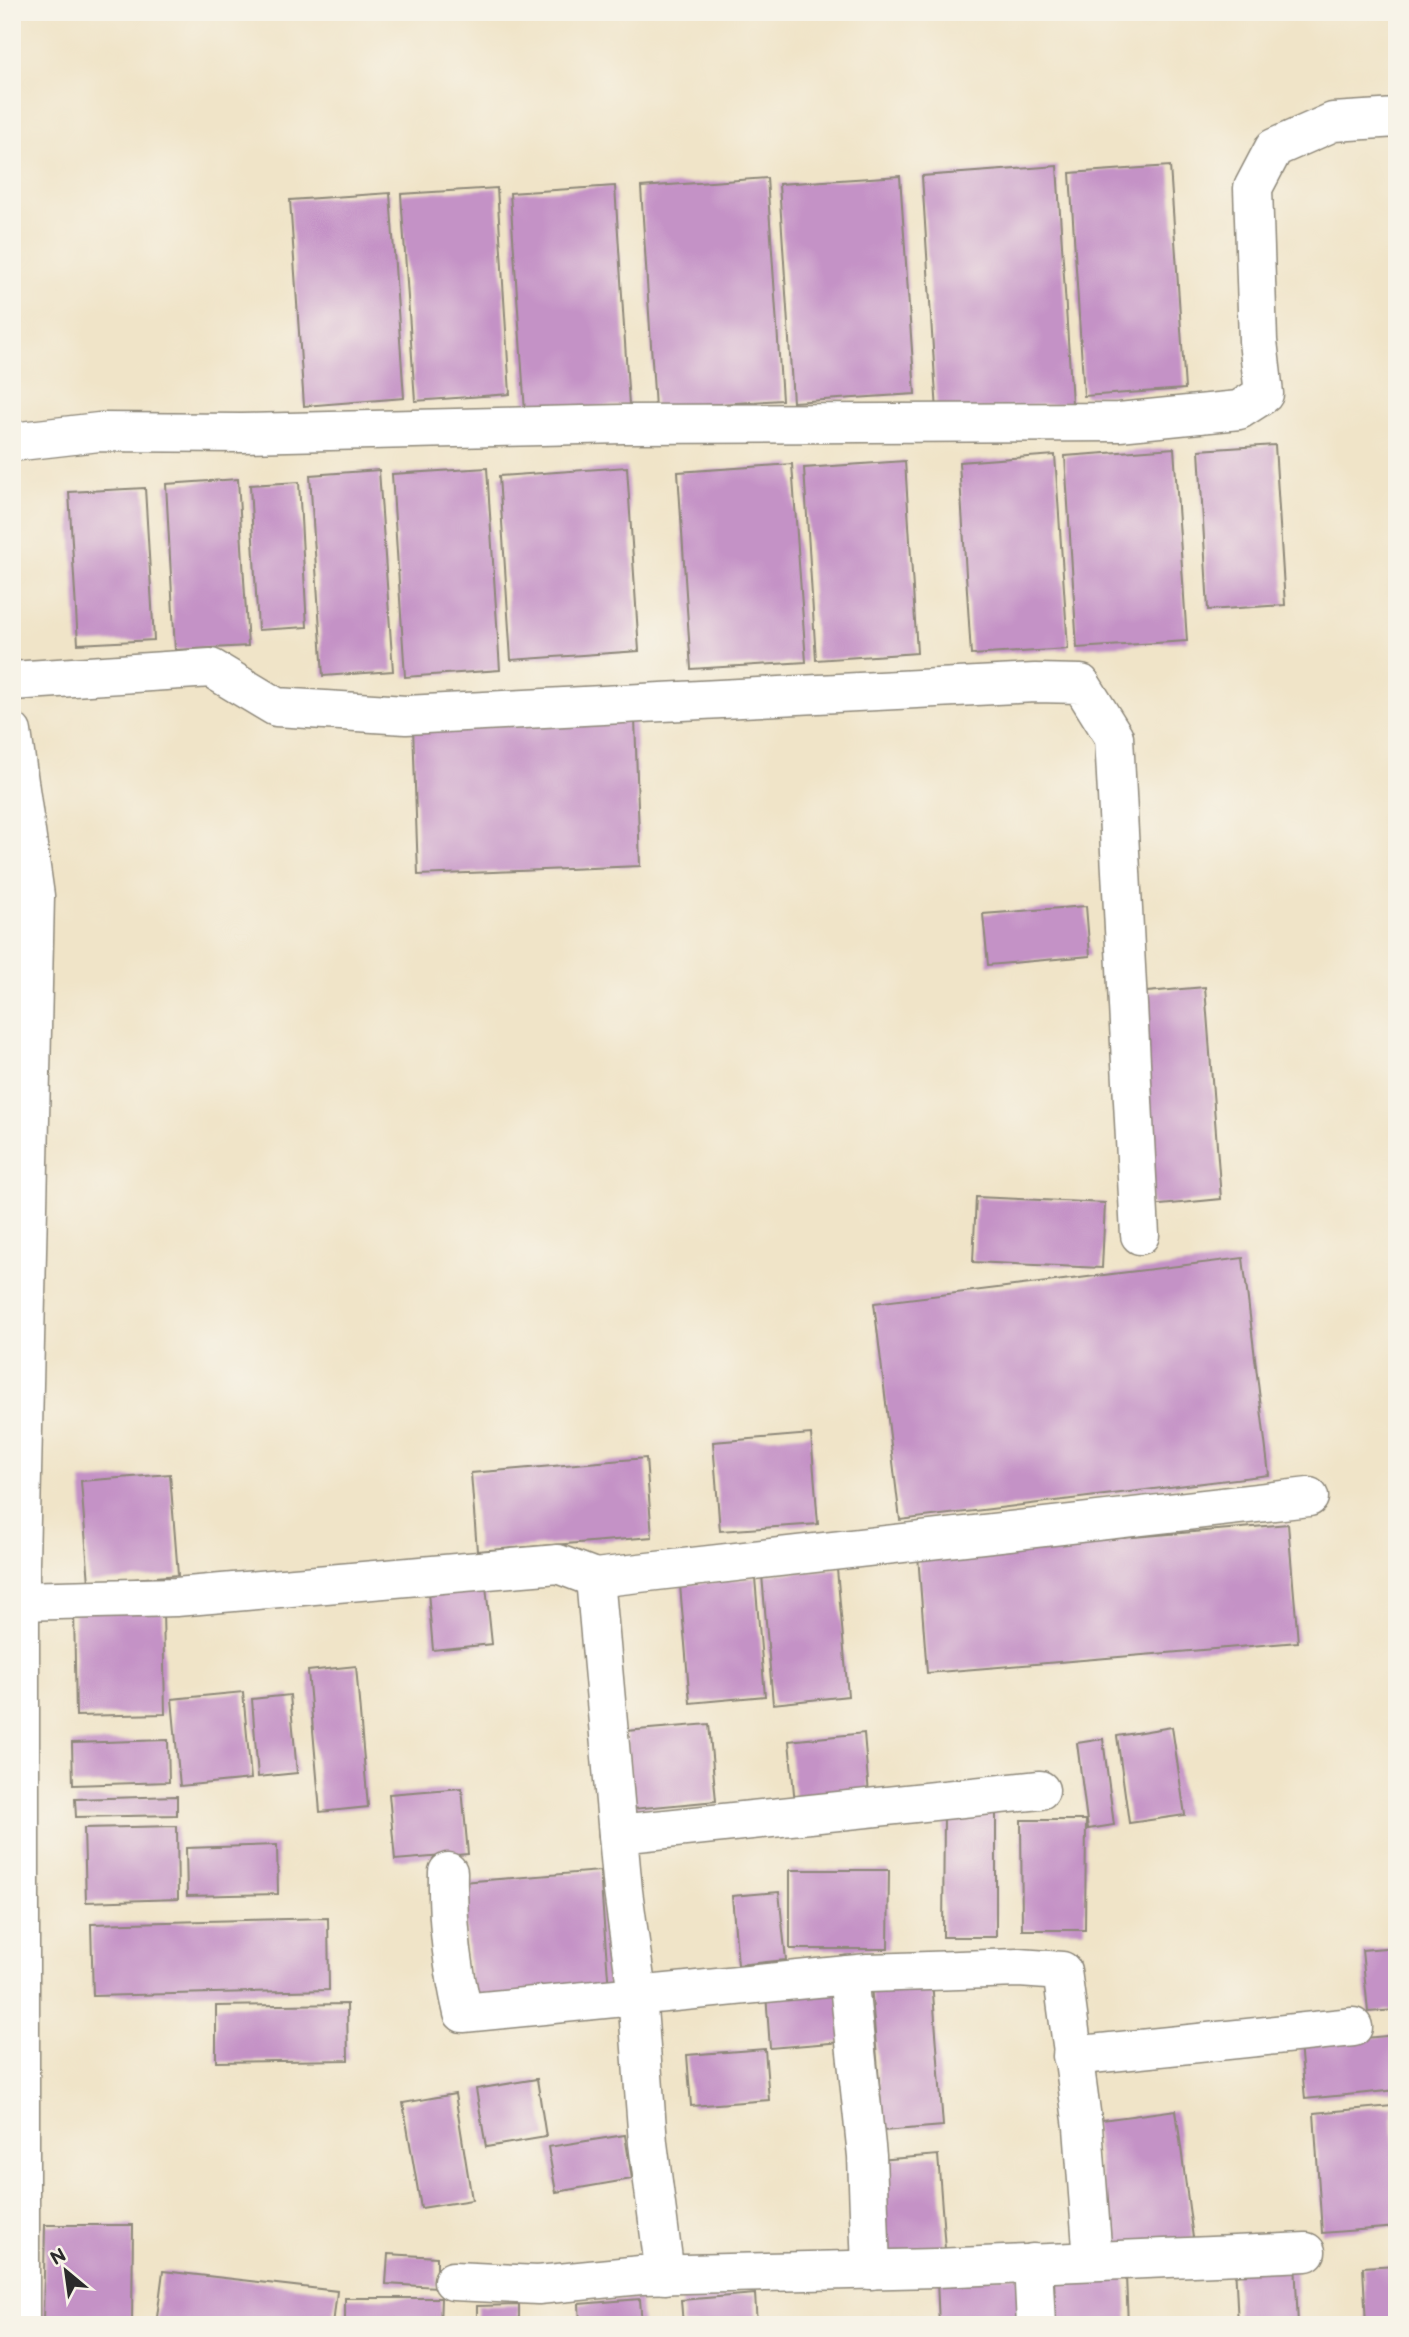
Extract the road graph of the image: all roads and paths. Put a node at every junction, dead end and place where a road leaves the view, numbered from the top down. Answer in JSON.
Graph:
{"nodes":[{"id":1,"x":1397,"y":118,"type":"edge"},
{"id":2,"x":12,"y":442,"type":"edge"},
{"id":3,"x":12,"y":681,"type":"edge"},
{"id":4,"x":12,"y":732,"type":"edge"},
{"id":5,"x":19,"y":830,"type":"edge"},
{"id":6,"x":1140,"y":1235,"type":"dead end"},
{"id":7,"x":1309,"y":1497,"type":"dead end"},
{"id":8,"x":595,"y":1578,"type":"junction"},
{"id":9,"x":19,"y":1601,"type":"junction"},
{"id":10,"x":1040,"y":1790,"type":"dead end"},
{"id":11,"x":618,"y":1834,"type":"junction"},
{"id":12,"x":448,"y":1872,"type":"dead end"},
{"id":13,"x":16,"y":1877,"type":"edge"},
{"id":14,"x":848,"y":1975,"type":"junction"},
{"id":15,"x":637,"y":1994,"type":"junction"},
{"id":16,"x":1353,"y":2027,"type":"dead end"},
{"id":17,"x":1072,"y":2056,"type":"junction"},
{"id":18,"x":1306,"y":2252,"type":"dead end"},
{"id":19,"x":1093,"y":2260,"type":"junction"},
{"id":20,"x":1033,"y":2263,"type":"junction"},
{"id":21,"x":871,"y":2270,"type":"junction"},
{"id":22,"x":665,"y":2275,"type":"junction"},
{"id":23,"x":453,"y":2281,"type":"dead end"},
{"id":24,"x":20,"y":2325,"type":"edge"},
{"id":25,"x":1036,"y":2325,"type":"edge"}],
"edges":[{"from":1,"to":2,"type":"street"},
{"from":3,"to":6,"type":"street"},
{"from":4,"to":5,"type":"street"},
{"from":5,"to":9,"type":"street"},
{"from":7,"to":8,"type":"street"},
{"from":8,"to":9,"type":"street"},
{"from":8,"to":11,"type":"street"},
{"from":9,"to":13,"type":"street"},
{"from":10,"to":11,"type":"street"},
{"from":11,"to":15,"type":"street"},
{"from":12,"to":15,"type":"street"},
{"from":13,"to":24,"type":"street"},
{"from":14,"to":15,"type":"street"},
{"from":14,"to":17,"type":"street"},
{"from":14,"to":21,"type":"street"},
{"from":15,"to":22,"type":"street"},
{"from":16,"to":17,"type":"street"},
{"from":17,"to":19,"type":"street"},
{"from":18,"to":19,"type":"street"},
{"from":19,"to":20,"type":"street"},
{"from":20,"to":21,"type":"street"},
{"from":20,"to":25,"type":"street"},
{"from":21,"to":22,"type":"street"},
{"from":22,"to":23,"type":"street"}]}
